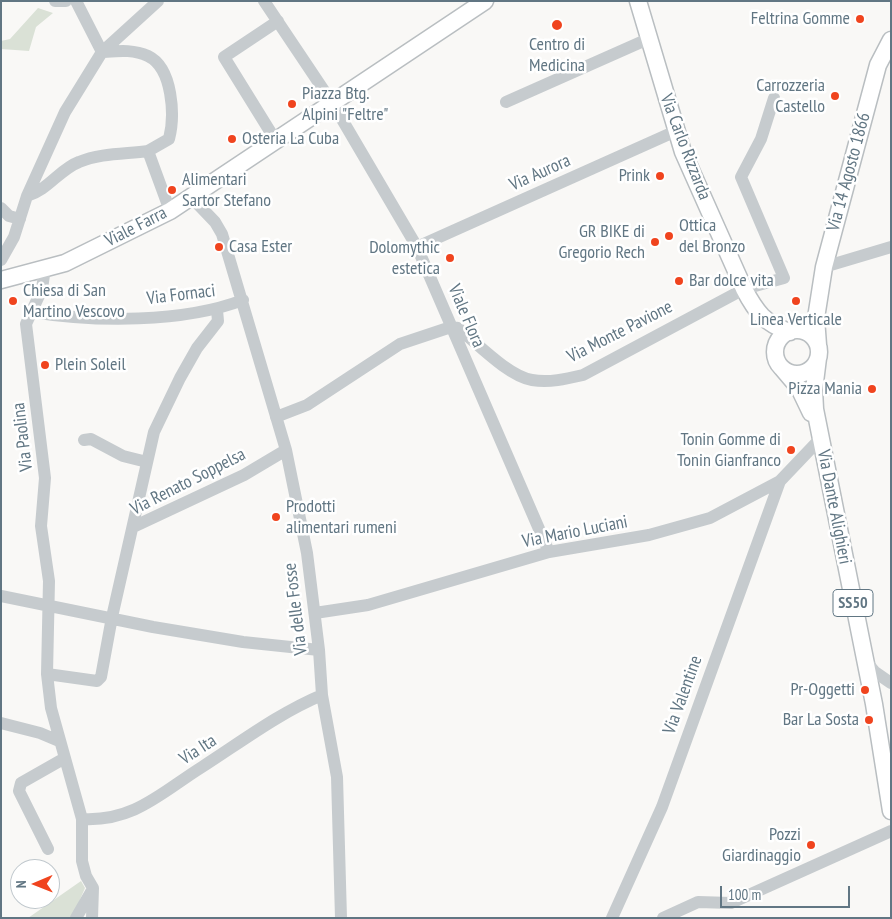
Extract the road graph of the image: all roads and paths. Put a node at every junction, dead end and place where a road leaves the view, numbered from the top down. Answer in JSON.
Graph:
{"nodes":[{"id":1,"x":56,"y":1,"type":"edge"},
{"id":2,"x":66,"y":1,"type":"edge"},
{"id":3,"x":76,"y":1,"type":"edge"},
{"id":4,"x":158,"y":1,"type":"edge"},
{"id":5,"x":264,"y":1,"type":"edge"},
{"id":6,"x":485,"y":1,"type":"edge"},
{"id":7,"x":638,"y":1,"type":"edge"},
{"id":8,"x":278,"y":21,"type":"junction"},
{"id":9,"x":648,"y":39,"type":"junction"},
{"id":10,"x":891,"y":40,"type":"edge"},
{"id":11,"x":102,"y":52,"type":"junction"},
{"id":12,"x":774,"y":98,"type":"dead end"},
{"id":13,"x":506,"y":102,"type":"dead end"},
{"id":14,"x":333,"y":104,"type":"junction"},
{"id":15,"x":676,"y":131,"type":"junction"},
{"id":16,"x":276,"y":141,"type":"junction"},
{"id":17,"x":148,"y":151,"type":"junction"},
{"id":18,"x":27,"y":196,"type":"junction"},
{"id":19,"x":192,"y":198,"type":"junction"},
{"id":20,"x":1,"y":208,"type":"edge"},
{"id":21,"x":170,"y":210,"type":"junction"},
{"id":22,"x":20,"y":219,"type":"junction"},
{"id":23,"x":417,"y":247,"type":"junction"},
{"id":24,"x":891,"y":247,"type":"edge"},
{"id":25,"x":1,"y":260,"type":"edge"},
{"id":26,"x":824,"y":267,"type":"junction"},
{"id":27,"x":45,"y":268,"type":"junction"},
{"id":28,"x":1,"y":280,"type":"edge"},
{"id":29,"x":747,"y":295,"type":"junction"},
{"id":30,"x":243,"y":300,"type":"junction"},
{"id":31,"x":817,"y":306,"type":"junction"},
{"id":32,"x":218,"y":310,"type":"junction"},
{"id":33,"x":32,"y":312,"type":"junction"},
{"id":34,"x":451,"y":327,"type":"junction"},
{"id":35,"x":793,"y":331,"type":"junction"},
{"id":36,"x":818,"y":352,"type":"junction"},
{"id":37,"x":777,"y":358,"type":"junction"},
{"id":38,"x":276,"y":417,"type":"junction"},
{"id":39,"x":820,"y":439,"type":"junction"},
{"id":40,"x":84,"y":440,"type":"dead end"},
{"id":41,"x":286,"y":450,"type":"junction"},
{"id":42,"x":147,"y":462,"type":"junction"},
{"id":43,"x":780,"y":481,"type":"junction"},
{"id":44,"x":133,"y":526,"type":"junction"},
{"id":45,"x":549,"y":552,"type":"junction"},
{"id":46,"x":1,"y":596,"type":"edge"},
{"id":47,"x":47,"y":604,"type":"junction"},
{"id":48,"x":315,"y":613,"type":"junction"},
{"id":49,"x":112,"y":617,"type":"junction"},
{"id":50,"x":319,"y":650,"type":"junction"},
{"id":51,"x":865,"y":664,"type":"junction"},
{"id":52,"x":47,"y":674,"type":"junction"},
{"id":53,"x":890,"y":686,"type":"edge"},
{"id":54,"x":322,"y":695,"type":"junction"},
{"id":55,"x":874,"y":704,"type":"junction"},
{"id":56,"x":1,"y":723,"type":"edge"},
{"id":57,"x":60,"y":741,"type":"junction"},
{"id":58,"x":65,"y":758,"type":"junction"},
{"id":59,"x":889,"y":786,"type":"edge"},
{"id":60,"x":891,"y":811,"type":"edge"},
{"id":61,"x":85,"y":819,"type":"junction"},
{"id":62,"x":891,"y":830,"type":"edge"},
{"id":63,"x":48,"y":849,"type":"dead end"},
{"id":64,"x":93,"y":888,"type":"junction"},
{"id":65,"x":76,"y":918,"type":"edge"},
{"id":66,"x":92,"y":918,"type":"edge"},
{"id":67,"x":341,"y":918,"type":"edge"},
{"id":68,"x":612,"y":918,"type":"edge"},
{"id":69,"x":663,"y":918,"type":"edge"}],
"edges":[{"from":1,"to":2,"type":"street"},
{"from":3,"to":11,"type":"street"},
{"from":4,"to":11,"type":"street"},
{"from":5,"to":8,"type":"street","name":"Viale Flora"},
{"from":6,"to":14,"type":"main road","name":"Viale Farra"},
{"from":7,"to":9,"type":"main road","name":"Via Carlo Rizzarda"},
{"from":8,"to":14,"type":"street","name":"Viale Flora"},
{"from":8,"to":16,"type":"street"},
{"from":9,"to":13,"type":"street"},
{"from":9,"to":15,"type":"main road","name":"Via Carlo Rizzarda"},
{"from":10,"to":26,"type":"main road","name":"Via 14 Agosto 1866"},
{"from":11,"to":17,"type":"street"},
{"from":11,"to":18,"type":"street"},
{"from":12,"to":29,"type":"street"},
{"from":14,"to":16,"type":"main road","name":"Viale Farra"},
{"from":14,"to":23,"type":"street","name":"Viale Flora"},
{"from":15,"to":23,"type":"street","name":"Via Aurora"},
{"from":15,"to":29,"type":"main road","name":"Via Carlo Rizzarda"},
{"from":16,"to":19,"type":"main road","name":"Viale Farra"},
{"from":17,"to":18,"type":"street"},
{"from":17,"to":21,"type":"street"},
{"from":18,"to":22,"type":"street"},
{"from":19,"to":21,"type":"main road","name":"Viale Farra"},
{"from":19,"to":30,"type":"street","name":"Via delle Fosse"},
{"from":20,"to":22,"type":"street"},
{"from":21,"to":27,"type":"main road","name":"Viale Farra"},
{"from":22,"to":25,"type":"street"},
{"from":23,"to":34,"type":"street","name":"Viale Flora"},
{"from":24,"to":26,"type":"street"},
{"from":26,"to":31,"type":"main road","name":"Via 14 Agosto 1866"},
{"from":27,"to":28,"type":"main road","name":"Viale Farra"},
{"from":27,"to":33,"type":"street","name":"Via Paolina"},
{"from":29,"to":34,"type":"street","name":"Via Monte Pavione"},
{"from":29,"to":35,"type":"main road","name":"Via Carlo Rizzarda"},
{"from":29,"to":37,"type":"main road","name":"Via Carlo Rizzarda"},
{"from":30,"to":32,"type":"street","name":"Via Fornaci"},
{"from":30,"to":38,"type":"street","name":"Via delle Fosse"},
{"from":31,"to":35,"type":"main road","name":"Via 14 Agosto 1866"},
{"from":31,"to":36,"type":"main road","name":"Via 14 Agosto 1866"},
{"from":32,"to":33,"type":"street","name":"Via Fornaci"},
{"from":32,"to":42,"type":"street"},
{"from":33,"to":47,"type":"street","name":"Via Paolina"},
{"from":34,"to":38,"type":"street"},
{"from":34,"to":45,"type":"street","name":"Viale Flora"},
{"from":35,"to":36,"type":"main road","name":"Via Carlo Rizzarda"},
{"from":35,"to":37,"type":"main road","name":"Via 14 Agosto 1866"},
{"from":36,"to":37,"type":"main road"},
{"from":36,"to":39,"type":"main road","name":"Via Dante Alighieri"},
{"from":37,"to":39,"type":"main road","name":"Via Dante Alighieri"},
{"from":38,"to":41,"type":"street","name":"Via delle Fosse"},
{"from":39,"to":43,"type":"street","name":"Via Mario Luciani"},
{"from":39,"to":51,"type":"main road","name":"Via Dante Alighieri","number":"SS50"},
{"from":40,"to":42,"type":"street"},
{"from":41,"to":44,"type":"street","name":"Via Renato Soppelsa"},
{"from":41,"to":48,"type":"street","name":"Via delle Fosse"},
{"from":42,"to":44,"type":"street"},
{"from":43,"to":45,"type":"street","name":"Via Mario Luciani"},
{"from":43,"to":68,"type":"street","name":"Via Valentine"},
{"from":44,"to":49,"type":"street","name":"Via Renato Soppelsa"},
{"from":45,"to":48,"type":"street","name":"Via Mario Luciani"},
{"from":46,"to":47,"type":"street"},
{"from":47,"to":49,"type":"street"},
{"from":47,"to":52,"type":"street","name":"Via Paolina"},
{"from":48,"to":50,"type":"street","name":"Via delle Fosse"},
{"from":49,"to":50,"type":"street"},
{"from":49,"to":52,"type":"street","name":"Via Renato Soppelsa"},
{"from":50,"to":54,"type":"street","name":"Via delle Fosse"},
{"from":51,"to":53,"type":"street"},
{"from":51,"to":55,"type":"main road","name":"Via Dante Alighieri","number":"SS50"},
{"from":52,"to":57,"type":"street","name":"Via Paolina"},
{"from":53,"to":55,"type":"street"},
{"from":54,"to":61,"type":"street","name":"Via Ita"},
{"from":54,"to":67,"type":"street","name":"Via delle Fosse"},
{"from":55,"to":59,"type":"main road","name":"Via Dante Alighieri","number":"SS50"},
{"from":56,"to":57,"type":"street"},
{"from":57,"to":58,"type":"street","name":"Via Paolina"},
{"from":58,"to":61,"type":"street","name":"Via Paolina"},
{"from":58,"to":63,"type":"street"},
{"from":59,"to":60,"type":"main road","name":"Via Dante Alighieri","number":"SS50"},
{"from":61,"to":64,"type":"street","name":"Via Paolina"},
{"from":62,"to":69,"type":"street"},
{"from":64,"to":65,"type":"street"},
{"from":64,"to":66,"type":"street","name":"Via Paolina"}]}
